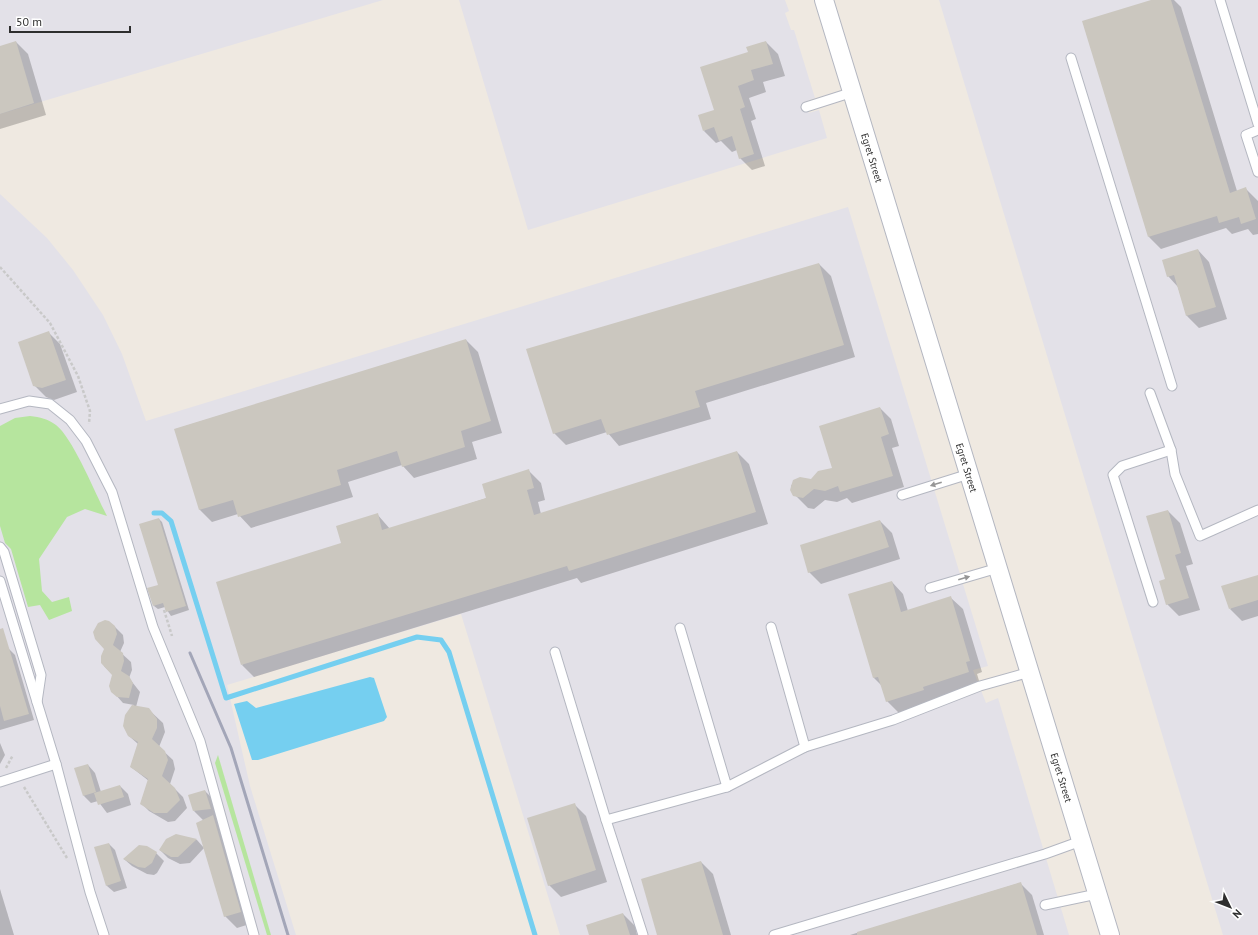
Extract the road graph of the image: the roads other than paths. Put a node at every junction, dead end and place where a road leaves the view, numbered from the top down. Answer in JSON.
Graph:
{"nodes":[{"id":1,"x":824,"y":0,"type":"edge"},
{"id":2,"x":1220,"y":0,"type":"edge"},
{"id":3,"x":1071,"y":58,"type":"dead end"},
{"id":4,"x":852,"y":92,"type":"junction"},
{"id":5,"x":806,"y":107,"type":"dead end"},
{"id":6,"x":1258,"y":124,"type":"edge"},
{"id":7,"x":1258,"y":130,"type":"edge"},
{"id":8,"x":1258,"y":172,"type":"edge"},
{"id":9,"x":1172,"y":386,"type":"dead end"},
{"id":10,"x":1150,"y":393,"type":"dead end"},
{"id":11,"x":0,"y":409,"type":"edge"},
{"id":12,"x":1171,"y":450,"type":"junction"},
{"id":13,"x":969,"y":474,"type":"junction"},
{"id":14,"x":902,"y":495,"type":"dead end"},
{"id":15,"x":1258,"y":510,"type":"edge"},
{"id":16,"x":0,"y":547,"type":"edge"},
{"id":17,"x":998,"y":568,"type":"junction"},
{"id":18,"x":0,"y":581,"type":"edge"},
{"id":19,"x":930,"y":588,"type":"dead end"},
{"id":20,"x":1153,"y":602,"type":"dead end"},
{"id":21,"x":771,"y":627,"type":"dead end"},
{"id":22,"x":680,"y":628,"type":"dead end"},
{"id":23,"x":555,"y":652,"type":"dead end"},
{"id":24,"x":1030,"y":672,"type":"junction"},
{"id":25,"x":37,"y":705,"type":"junction"},
{"id":26,"x":806,"y":747,"type":"junction"},
{"id":27,"x":56,"y":764,"type":"junction"},
{"id":28,"x":0,"y":782,"type":"edge"},
{"id":29,"x":727,"y":787,"type":"junction"},
{"id":30,"x":606,"y":820,"type":"junction"},
{"id":31,"x":1081,"y":841,"type":"junction"},
{"id":32,"x":1097,"y":894,"type":"junction"},
{"id":33,"x":1045,"y":905,"type":"dead end"},
{"id":34,"x":104,"y":935,"type":"edge"},
{"id":35,"x":254,"y":935,"type":"edge"},
{"id":36,"x":643,"y":935,"type":"edge"},
{"id":37,"x":774,"y":935,"type":"edge"},
{"id":38,"x":1110,"y":935,"type":"edge"}],
"edges":[{"from":1,"to":4,"type":"street","name":"Egret Street"},
{"from":2,"to":6,"type":"lane"},
{"from":3,"to":9,"type":"lane"},
{"from":4,"to":5,"type":"lane"},
{"from":4,"to":13,"type":"street","name":"Egret Street"},
{"from":7,"to":8,"type":"lane"},
{"from":10,"to":12,"type":"lane"},
{"from":11,"to":35,"type":"lane"},
{"from":12,"to":15,"type":"lane"},
{"from":12,"to":20,"type":"lane"},
{"from":13,"to":14,"type":"lane","one_way":true},
{"from":13,"to":17,"type":"street","name":"Egret Street"},
{"from":16,"to":25,"type":"lane"},
{"from":19,"to":17,"type":"lane","one_way":true},
{"from":17,"to":24,"type":"street","name":"Egret Street"},
{"from":18,"to":25,"type":"lane"},
{"from":21,"to":26,"type":"lane"},
{"from":22,"to":29,"type":"lane"},
{"from":23,"to":30,"type":"lane"},
{"from":24,"to":26,"type":"lane"},
{"from":24,"to":31,"type":"street","name":"Egret Street"},
{"from":25,"to":27,"type":"lane"},
{"from":26,"to":29,"type":"lane"},
{"from":27,"to":28,"type":"lane"},
{"from":27,"to":34,"type":"lane"},
{"from":29,"to":30,"type":"lane"},
{"from":30,"to":36,"type":"lane"},
{"from":31,"to":32,"type":"street","name":"Egret Street"},
{"from":31,"to":37,"type":"lane"},
{"from":32,"to":33,"type":"lane"},
{"from":32,"to":38,"type":"street","name":"Egret Street"}]}
